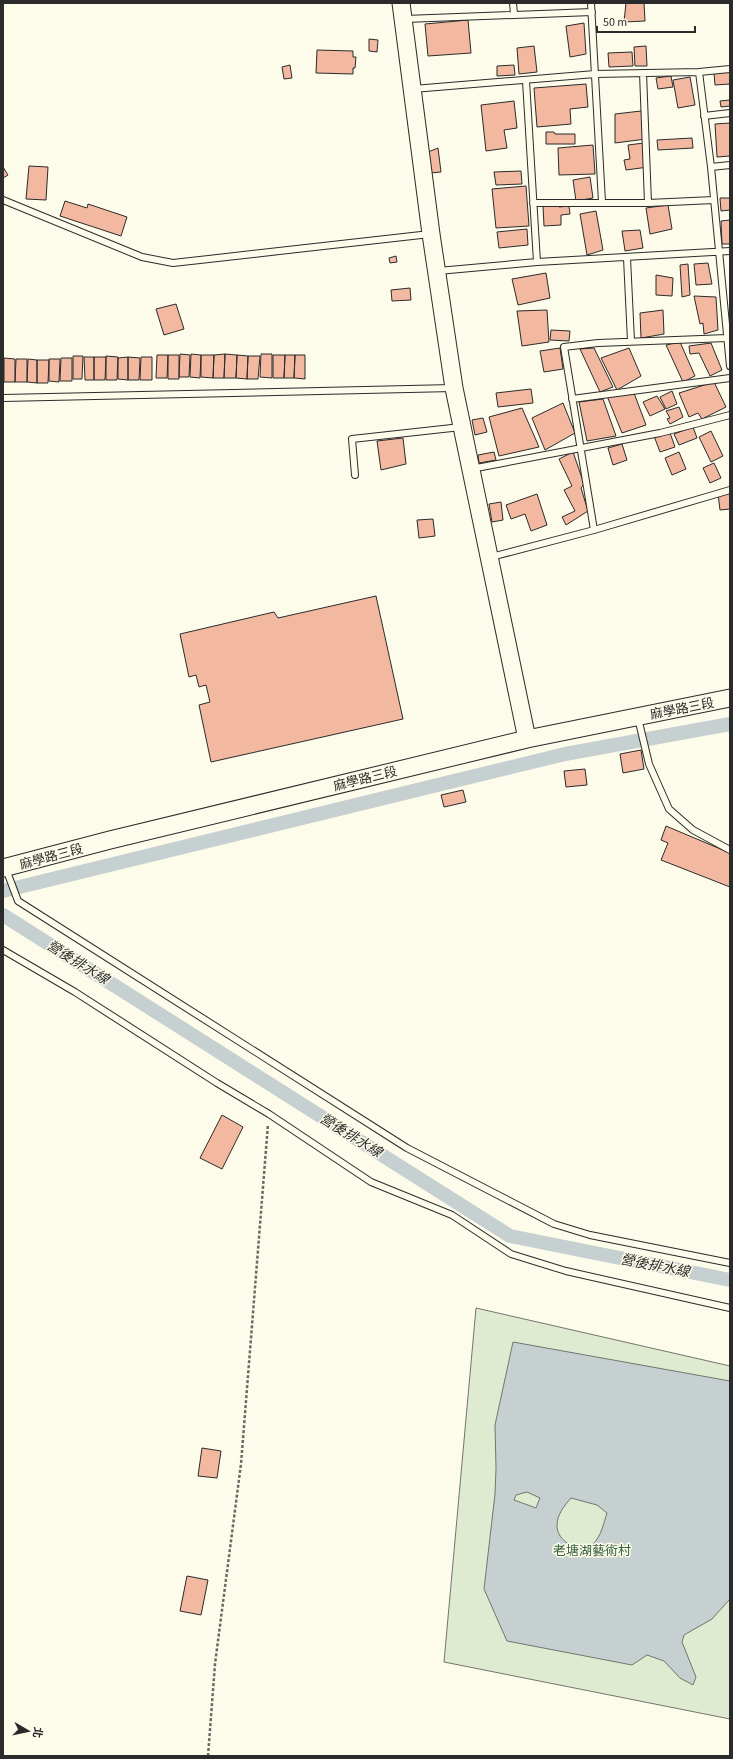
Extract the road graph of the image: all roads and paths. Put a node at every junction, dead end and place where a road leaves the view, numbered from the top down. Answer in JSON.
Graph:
{"nodes":[{"id":1,"x":513,"y":3,"type":"edge"},
{"id":2,"x":591,"y":3,"type":"edge"},
{"id":3,"x":402,"y":11,"type":"edge"},
{"id":4,"x":592,"y":12,"type":"junction"},
{"id":5,"x":514,"y":14,"type":"junction"},
{"id":6,"x":730,"y":69,"type":"edge"},
{"id":7,"x":699,"y":72,"type":"junction"},
{"id":8,"x":642,"y":73,"type":"junction"},
{"id":9,"x":595,"y":74,"type":"junction"},
{"id":10,"x":526,"y":81,"type":"junction"},
{"id":11,"x":413,"y":89,"type":"junction"},
{"id":12,"x":730,"y":113,"type":"edge"},
{"id":13,"x":704,"y":116,"type":"junction"},
{"id":14,"x":730,"y":165,"type":"edge"},
{"id":15,"x":711,"y":167,"type":"junction"},
{"id":16,"x":3,"y":200,"type":"edge"},
{"id":17,"x":714,"y":200,"type":"junction"},
{"id":18,"x":602,"y":202,"type":"junction"},
{"id":19,"x":648,"y":202,"type":"junction"},
{"id":20,"x":533,"y":203,"type":"junction"},
{"id":21,"x":431,"y":234,"type":"junction"},
{"id":22,"x":730,"y":251,"type":"edge"},
{"id":23,"x":718,"y":252,"type":"junction"},
{"id":24,"x":627,"y":258,"type":"junction"},
{"id":25,"x":537,"y":262,"type":"junction"},
{"id":26,"x":436,"y":272,"type":"junction"},
{"id":27,"x":727,"y":338,"type":"junction"},
{"id":28,"x":631,"y":341,"type":"junction"},
{"id":29,"x":730,"y":366,"type":"edge"},
{"id":30,"x":730,"y":378,"type":"edge"},
{"id":31,"x":454,"y":388,"type":"junction"},
{"id":32,"x":3,"y":398,"type":"edge"},
{"id":33,"x":572,"y":399,"type":"junction"},
{"id":34,"x":730,"y":415,"type":"edge"},
{"id":35,"x":461,"y":427,"type":"junction"},
{"id":36,"x":581,"y":449,"type":"junction"},
{"id":37,"x":470,"y":470,"type":"junction"},
{"id":38,"x":355,"y":475,"type":"dead end"},
{"id":39,"x":730,"y":490,"type":"edge"},
{"id":40,"x":594,"y":530,"type":"junction"},
{"id":41,"x":489,"y":558,"type":"junction"},
{"id":42,"x":730,"y":698,"type":"edge"},
{"id":43,"x":637,"y":717,"type":"junction"},
{"id":44,"x":527,"y":739,"type":"junction"},
{"id":45,"x":730,"y":850,"type":"edge"},
{"id":46,"x":4,"y":868,"type":"edge"},
{"id":47,"x":3,"y":950,"type":"edge"},
{"id":48,"x":269,"y":1114,"type":"junction"},
{"id":49,"x":730,"y":1263,"type":"edge"},
{"id":50,"x":730,"y":1308,"type":"edge"},
{"id":51,"x":208,"y":1756,"type":"edge"}],
"edges":[{"from":1,"to":5,"type":"lane"},
{"from":2,"to":4,"type":"lane"},
{"from":3,"to":5,"type":"lane"},
{"from":3,"to":11,"type":"main road"},
{"from":4,"to":5,"type":"lane"},
{"from":4,"to":9,"type":"lane"},
{"from":6,"to":7,"type":"lane"},
{"from":7,"to":8,"type":"lane"},
{"from":7,"to":13,"type":"lane"},
{"from":8,"to":9,"type":"lane"},
{"from":8,"to":19,"type":"lane"},
{"from":9,"to":10,"type":"lane"},
{"from":9,"to":18,"type":"lane"},
{"from":10,"to":11,"type":"lane"},
{"from":10,"to":20,"type":"lane"},
{"from":11,"to":21,"type":"main road"},
{"from":12,"to":13,"type":"lane"},
{"from":13,"to":15,"type":"lane"},
{"from":14,"to":15,"type":"lane"},
{"from":15,"to":17,"type":"lane"},
{"from":16,"to":21,"type":"lane"},
{"from":17,"to":19,"type":"lane"},
{"from":17,"to":23,"type":"lane"},
{"from":18,"to":19,"type":"lane"},
{"from":18,"to":20,"type":"lane"},
{"from":20,"to":25,"type":"lane"},
{"from":21,"to":26,"type":"main road"},
{"from":22,"to":23,"type":"lane"},
{"from":23,"to":24,"type":"lane"},
{"from":23,"to":27,"type":"lane"},
{"from":24,"to":25,"type":"lane"},
{"from":24,"to":28,"type":"lane"},
{"from":25,"to":26,"type":"lane"},
{"from":26,"to":31,"type":"main road"},
{"from":27,"to":28,"type":"lane"},
{"from":27,"to":29,"type":"lane"},
{"from":28,"to":33,"type":"lane"},
{"from":30,"to":33,"type":"lane"},
{"from":31,"to":32,"type":"lane"},
{"from":31,"to":35,"type":"main road"},
{"from":33,"to":36,"type":"lane"},
{"from":34,"to":36,"type":"lane"},
{"from":35,"to":37,"type":"main road"},
{"from":35,"to":38,"type":"lane"},
{"from":36,"to":37,"type":"lane"},
{"from":36,"to":40,"type":"lane"},
{"from":37,"to":41,"type":"main road"},
{"from":39,"to":40,"type":"lane"},
{"from":40,"to":41,"type":"lane"},
{"from":41,"to":44,"type":"main road"},
{"from":42,"to":43,"type":"main road","name":"麻學路三段"},
{"from":43,"to":44,"type":"main road","name":"麻學路三段"},
{"from":43,"to":45,"type":"lane"},
{"from":44,"to":46,"type":"main road","name":"麻學路三段"},
{"from":46,"to":49,"type":"lane"},
{"from":47,"to":48,"type":"lane"},
{"from":48,"to":50,"type":"lane"},
{"from":48,"to":51,"type":"path"}]}
